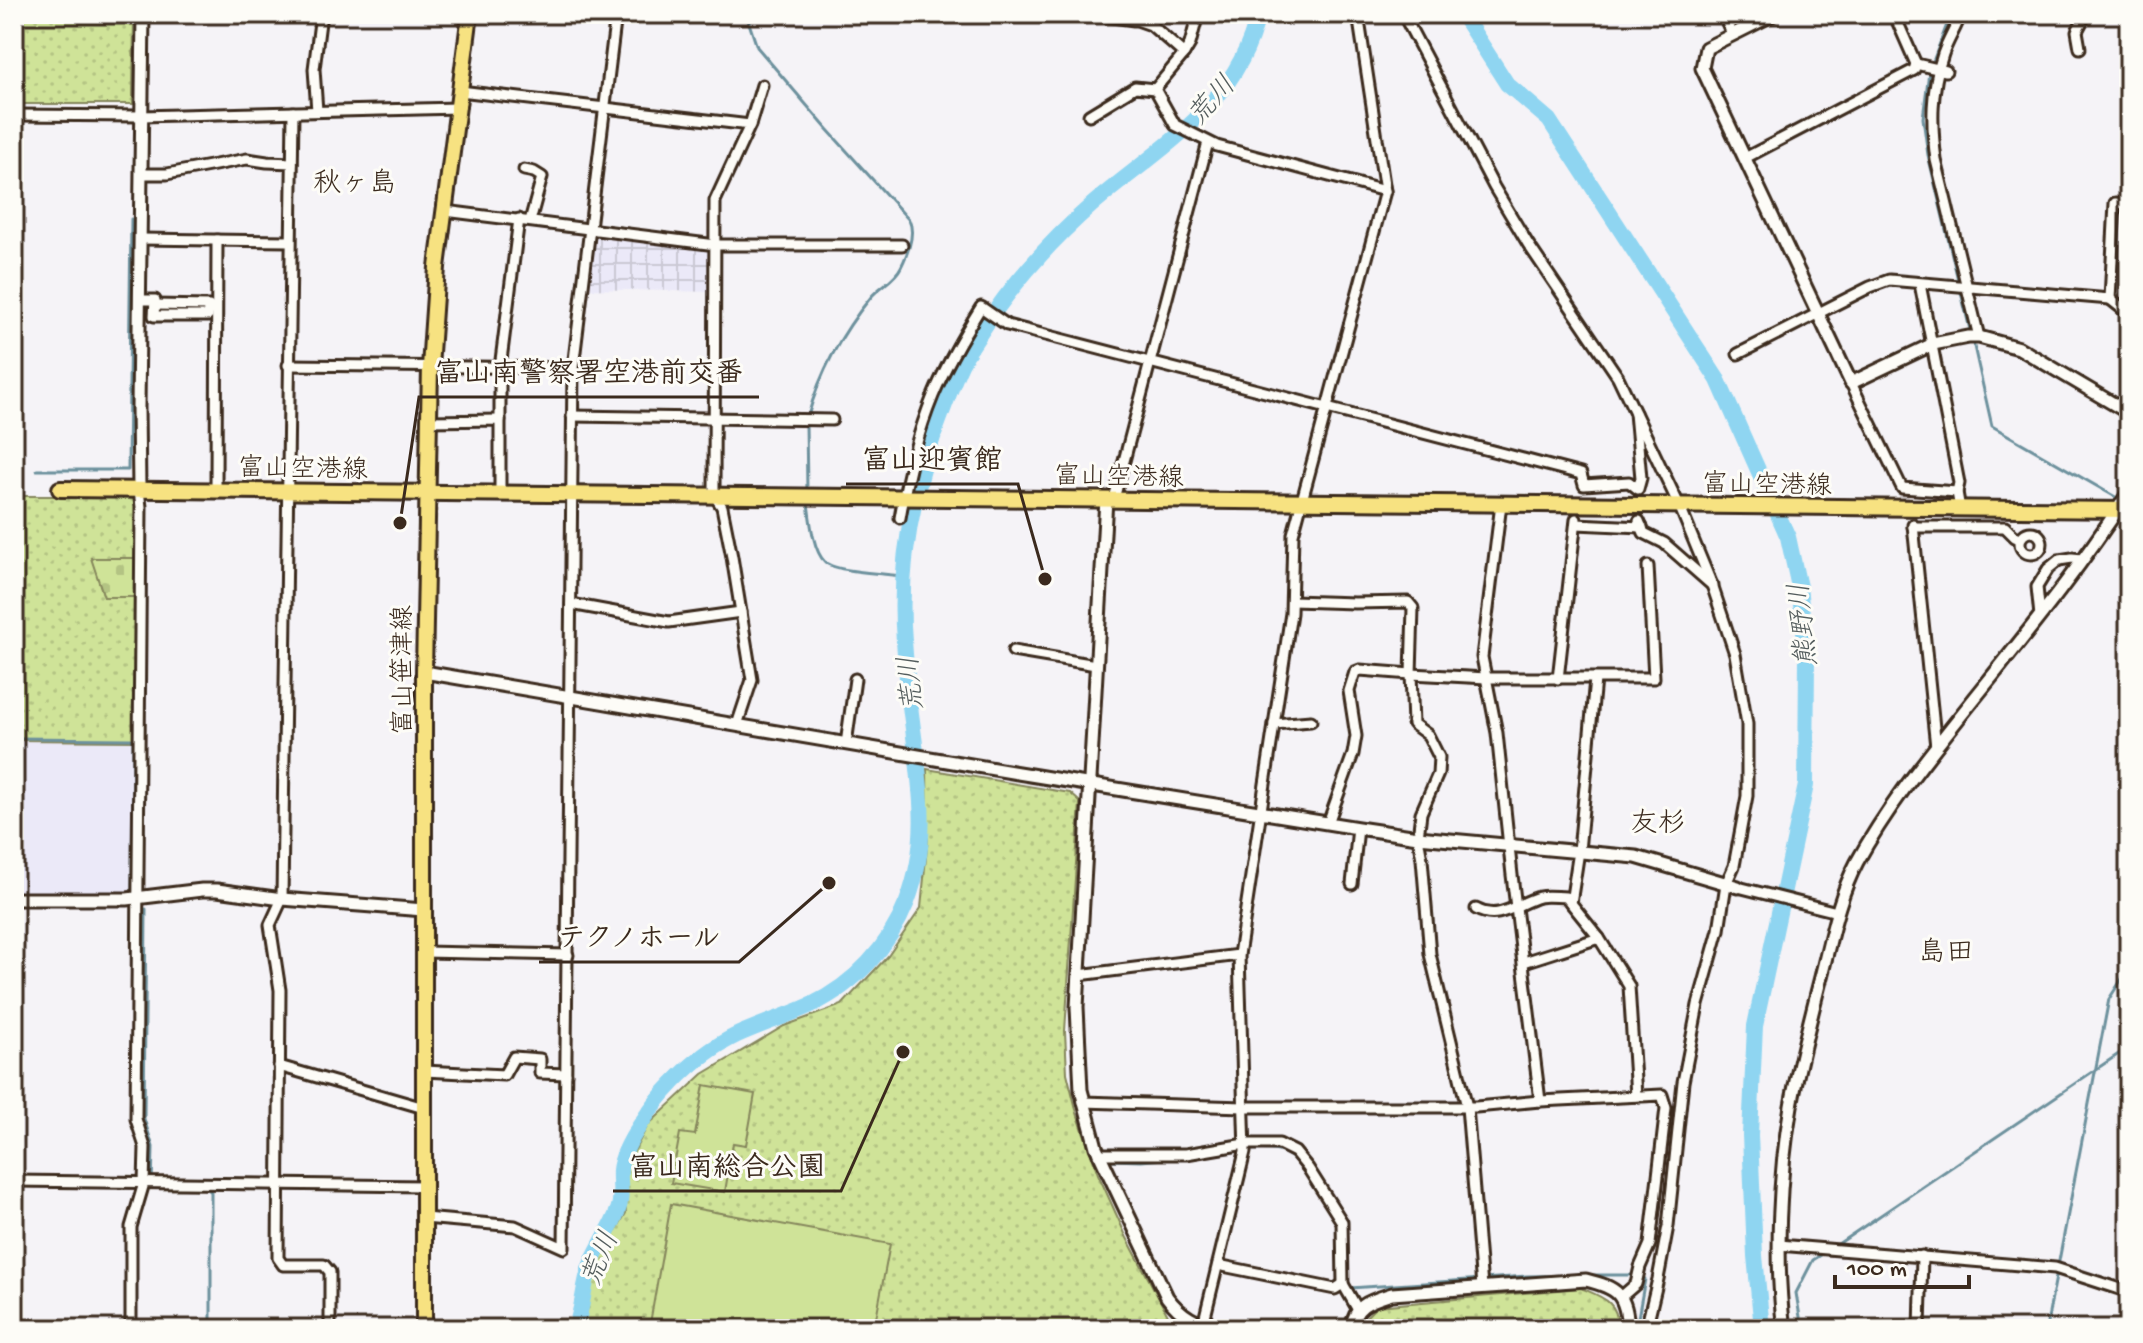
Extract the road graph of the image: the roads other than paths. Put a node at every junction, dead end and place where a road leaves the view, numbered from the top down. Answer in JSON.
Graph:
{"nodes":[{"id":1,"x":143,"y":14,"type":"edge"},
{"id":2,"x":321,"y":14,"type":"edge"},
{"id":3,"x":470,"y":14,"type":"edge"},
{"id":4,"x":616,"y":14,"type":"edge"},
{"id":5,"x":1098,"y":14,"type":"edge"},
{"id":6,"x":1198,"y":14,"type":"edge"},
{"id":7,"x":1358,"y":14,"type":"edge"},
{"id":8,"x":1403,"y":14,"type":"edge"},
{"id":9,"x":1723,"y":14,"type":"edge"},
{"id":10,"x":1774,"y":14,"type":"edge"},
{"id":11,"x":1894,"y":14,"type":"edge"},
{"id":12,"x":1961,"y":14,"type":"edge"},
{"id":13,"x":2086,"y":14,"type":"edge"},
{"id":14,"x":1133,"y":16,"type":"edge"},
{"id":15,"x":1732,"y":34,"type":"junction"},
{"id":16,"x":2080,"y":48,"type":"dead end"},
{"id":17,"x":1184,"y":54,"type":"junction"},
{"id":18,"x":1916,"y":64,"type":"junction"},
{"id":19,"x":1942,"y":70,"type":"junction"},
{"id":20,"x":762,"y":85,"type":"dead end"},
{"id":21,"x":1155,"y":89,"type":"junction"},
{"id":22,"x":460,"y":91,"type":"junction"},
{"id":23,"x":458,"y":108,"type":"junction"},
{"id":24,"x":604,"y":108,"type":"junction"},
{"id":25,"x":317,"y":111,"type":"junction"},
{"id":26,"x":293,"y":112,"type":"junction"},
{"id":27,"x":14,"y":115,"type":"edge"},
{"id":28,"x":1089,"y":115,"type":"dead end"},
{"id":29,"x":141,"y":116,"type":"junction"},
{"id":30,"x":750,"y":125,"type":"junction"},
{"id":31,"x":1203,"y":140,"type":"junction"},
{"id":32,"x":1745,"y":158,"type":"junction"},
{"id":33,"x":292,"y":163,"type":"junction"},
{"id":34,"x":524,"y":170,"type":"dead end"},
{"id":35,"x":141,"y":174,"type":"junction"},
{"id":36,"x":1385,"y":191,"type":"junction"},
{"id":37,"x":2129,"y":204,"type":"edge"},
{"id":38,"x":445,"y":211,"type":"junction"},
{"id":39,"x":524,"y":220,"type":"junction"},
{"id":40,"x":590,"y":228,"type":"junction"},
{"id":41,"x":141,"y":239,"type":"junction"},
{"id":42,"x":217,"y":240,"type":"junction"},
{"id":43,"x":290,"y":241,"type":"junction"},
{"id":44,"x":716,"y":245,"type":"junction"},
{"id":45,"x":902,"y":245,"type":"dead end"},
{"id":46,"x":1920,"y":284,"type":"junction"},
{"id":47,"x":1968,"y":288,"type":"junction"},
{"id":48,"x":2110,"y":299,"type":"junction"},
{"id":49,"x":140,"y":300,"type":"junction"},
{"id":50,"x":212,"y":310,"type":"junction"},
{"id":51,"x":1817,"y":313,"type":"junction"},
{"id":52,"x":2129,"y":314,"type":"edge"},
{"id":53,"x":1979,"y":337,"type":"junction"},
{"id":54,"x":1933,"y":344,"type":"junction"},
{"id":55,"x":1738,"y":354,"type":"dead end"},
{"id":56,"x":1150,"y":362,"type":"junction"},
{"id":57,"x":288,"y":365,"type":"junction"},
{"id":58,"x":430,"y":367,"type":"junction"},
{"id":59,"x":500,"y":368,"type":"junction"},
{"id":60,"x":573,"y":368,"type":"junction"},
{"id":61,"x":1851,"y":383,"type":"junction"},
{"id":62,"x":1327,"y":408,"type":"junction"},
{"id":63,"x":1635,"y":410,"type":"junction"},
{"id":64,"x":2129,"y":413,"type":"edge"},
{"id":65,"x":572,"y":416,"type":"junction"},
{"id":66,"x":714,"y":418,"type":"junction"},
{"id":67,"x":500,"y":420,"type":"junction"},
{"id":68,"x":832,"y":420,"type":"dead end"},
{"id":69,"x":428,"y":421,"type":"junction"},
{"id":70,"x":60,"y":489,"type":"dead end"},
{"id":71,"x":216,"y":489,"type":"junction"},
{"id":72,"x":139,"y":490,"type":"junction"},
{"id":73,"x":287,"y":490,"type":"junction"},
{"id":74,"x":1957,"y":492,"type":"junction"},
{"id":75,"x":2129,"y":492,"type":"edge"},
{"id":76,"x":427,"y":493,"type":"junction"},
{"id":77,"x":500,"y":493,"type":"junction"},
{"id":78,"x":572,"y":494,"type":"junction"},
{"id":79,"x":714,"y":495,"type":"junction"},
{"id":80,"x":903,"y":497,"type":"junction"},
{"id":81,"x":1110,"y":499,"type":"junction"},
{"id":82,"x":1301,"y":501,"type":"junction"},
{"id":83,"x":1501,"y":504,"type":"junction"},
{"id":84,"x":1683,"y":506,"type":"junction"},
{"id":85,"x":1960,"y":509,"type":"junction"},
{"id":86,"x":1979,"y":509,"type":"junction"},
{"id":87,"x":2123,"y":510,"type":"edge"},
{"id":88,"x":900,"y":518,"type":"dead end"},
{"id":89,"x":1981,"y":527,"type":"junction"},
{"id":90,"x":2020,"y":539,"type":"junction"},
{"id":91,"x":2034,"y":553,"type":"junction"},
{"id":92,"x":2082,"y":559,"type":"junction"},
{"id":93,"x":1648,"y":566,"type":"dead end"},
{"id":94,"x":2048,"y":569,"type":"junction"},
{"id":95,"x":1713,"y":586,"type":"junction"},
{"id":96,"x":1292,"y":601,"type":"junction"},
{"id":97,"x":571,"y":604,"type":"junction"},
{"id":98,"x":741,"y":612,"type":"junction"},
{"id":99,"x":2040,"y":616,"type":"junction"},
{"id":100,"x":1013,"y":651,"type":"dead end"},
{"id":101,"x":1096,"y":665,"type":"junction"},
{"id":102,"x":424,"y":672,"type":"junction"},
{"id":103,"x":1411,"y":674,"type":"junction"},
{"id":104,"x":1487,"y":678,"type":"junction"},
{"id":105,"x":855,"y":679,"type":"dead end"},
{"id":106,"x":1558,"y":679,"type":"junction"},
{"id":107,"x":1595,"y":679,"type":"junction"},
{"id":108,"x":570,"y":696,"type":"junction"},
{"id":109,"x":1311,"y":721,"type":"dead end"},
{"id":110,"x":1274,"y":724,"type":"junction"},
{"id":111,"x":737,"y":725,"type":"junction"},
{"id":112,"x":846,"y":744,"type":"junction"},
{"id":113,"x":1936,"y":747,"type":"junction"},
{"id":114,"x":1089,"y":785,"type":"junction"},
{"id":115,"x":1261,"y":813,"type":"junction"},
{"id":116,"x":1328,"y":823,"type":"junction"},
{"id":117,"x":1358,"y":828,"type":"junction"},
{"id":118,"x":1418,"y":837,"type":"junction"},
{"id":119,"x":1509,"y":846,"type":"junction"},
{"id":120,"x":1579,"y":851,"type":"junction"},
{"id":121,"x":1352,"y":884,"type":"dead end"},
{"id":122,"x":1732,"y":885,"type":"junction"},
{"id":123,"x":138,"y":898,"type":"junction"},
{"id":124,"x":14,"y":899,"type":"edge"},
{"id":125,"x":282,"y":899,"type":"junction"},
{"id":126,"x":1571,"y":903,"type":"junction"},
{"id":127,"x":1517,"y":908,"type":"junction"},
{"id":128,"x":1476,"y":909,"type":"dead end"},
{"id":129,"x":424,"y":910,"type":"junction"},
{"id":130,"x":1831,"y":910,"type":"junction"},
{"id":131,"x":1599,"y":938,"type":"junction"},
{"id":132,"x":424,"y":952,"type":"junction"},
{"id":133,"x":568,"y":955,"type":"junction"},
{"id":134,"x":1239,"y":955,"type":"junction"},
{"id":135,"x":1524,"y":962,"type":"junction"},
{"id":136,"x":1079,"y":975,"type":"junction"},
{"id":137,"x":279,"y":1066,"type":"junction"},
{"id":138,"x":424,"y":1071,"type":"junction"},
{"id":139,"x":566,"y":1074,"type":"junction"},
{"id":140,"x":1636,"y":1096,"type":"junction"},
{"id":141,"x":1540,"y":1101,"type":"junction"},
{"id":142,"x":1083,"y":1102,"type":"junction"},
{"id":143,"x":1244,"y":1107,"type":"junction"},
{"id":144,"x":1467,"y":1107,"type":"junction"},
{"id":145,"x":424,"y":1108,"type":"junction"},
{"id":146,"x":1245,"y":1147,"type":"junction"},
{"id":147,"x":1098,"y":1154,"type":"junction"},
{"id":148,"x":14,"y":1181,"type":"edge"},
{"id":149,"x":150,"y":1183,"type":"junction"},
{"id":150,"x":277,"y":1185,"type":"junction"},
{"id":151,"x":424,"y":1186,"type":"junction"},
{"id":152,"x":424,"y":1218,"type":"junction"},
{"id":153,"x":1779,"y":1245,"type":"junction"},
{"id":154,"x":1922,"y":1256,"type":"junction"},
{"id":155,"x":1218,"y":1265,"type":"junction"},
{"id":156,"x":1343,"y":1284,"type":"junction"},
{"id":157,"x":1482,"y":1287,"type":"junction"},
{"id":158,"x":2129,"y":1292,"type":"edge"},
{"id":159,"x":1621,"y":1297,"type":"junction"},
{"id":160,"x":1358,"y":1310,"type":"junction"},
{"id":161,"x":1203,"y":1327,"type":"edge"},
{"id":162,"x":131,"y":1329,"type":"edge"},
{"id":163,"x":330,"y":1329,"type":"edge"},
{"id":164,"x":424,"y":1329,"type":"edge"},
{"id":165,"x":1219,"y":1329,"type":"edge"},
{"id":166,"x":1351,"y":1329,"type":"edge"},
{"id":167,"x":1628,"y":1329,"type":"edge"},
{"id":168,"x":1646,"y":1329,"type":"edge"},
{"id":169,"x":1784,"y":1329,"type":"edge"},
{"id":170,"x":1920,"y":1329,"type":"edge"}],
"edges":[{"from":1,"to":29,"type":"street"},
{"from":2,"to":25,"type":"street"},
{"from":3,"to":22,"type":"main road","name":"富山笹津線"},
{"from":4,"to":24,"type":"street"},
{"from":5,"to":14,"type":"street"},
{"from":6,"to":17,"type":"street"},
{"from":7,"to":36,"type":"street"},
{"from":8,"to":63,"type":"street"},
{"from":9,"to":15,"type":"street"},
{"from":10,"to":15,"type":"street"},
{"from":11,"to":18,"type":"street"},
{"from":12,"to":19,"type":"street"},
{"from":13,"to":16,"type":"street"},
{"from":14,"to":17,"type":"street"},
{"from":15,"to":32,"type":"street"},
{"from":17,"to":21,"type":"street"},
{"from":18,"to":19,"type":"street"},
{"from":18,"to":32,"type":"street"},
{"from":19,"to":47,"type":"street"},
{"from":20,"to":30,"type":"street"},
{"from":21,"to":28,"type":"street"},
{"from":21,"to":31,"type":"street"},
{"from":22,"to":23,"type":"main road","name":"富山笹津線"},
{"from":22,"to":24,"type":"street"},
{"from":23,"to":25,"type":"street"},
{"from":23,"to":38,"type":"main road","name":"富山笹津線"},
{"from":24,"to":30,"type":"street"},
{"from":24,"to":40,"type":"street"},
{"from":25,"to":26,"type":"street"},
{"from":26,"to":29,"type":"street"},
{"from":26,"to":33,"type":"street"},
{"from":27,"to":29,"type":"street"},
{"from":29,"to":35,"type":"street"},
{"from":30,"to":44,"type":"street"},
{"from":31,"to":36,"type":"street"},
{"from":31,"to":56,"type":"street"},
{"from":32,"to":51,"type":"street"},
{"from":33,"to":35,"type":"street"},
{"from":33,"to":43,"type":"street"},
{"from":34,"to":39,"type":"street"},
{"from":35,"to":41,"type":"street"},
{"from":36,"to":62,"type":"street"},
{"from":37,"to":48,"type":"street"},
{"from":38,"to":39,"type":"street"},
{"from":38,"to":58,"type":"main road","name":"富山笹津線"},
{"from":39,"to":40,"type":"street"},
{"from":39,"to":59,"type":"street"},
{"from":40,"to":44,"type":"street"},
{"from":40,"to":60,"type":"street"},
{"from":41,"to":42,"type":"street"},
{"from":41,"to":49,"type":"street"},
{"from":42,"to":43,"type":"street"},
{"from":42,"to":50,"type":"street"},
{"from":43,"to":57,"type":"street"},
{"from":44,"to":45,"type":"street"},
{"from":44,"to":66,"type":"street"},
{"from":46,"to":47,"type":"street"},
{"from":46,"to":51,"type":"street"},
{"from":46,"to":54,"type":"street"},
{"from":47,"to":48,"type":"street"},
{"from":47,"to":53,"type":"street"},
{"from":48,"to":52,"type":"street"},
{"from":49,"to":50,"type":"street"},
{"from":49,"to":72,"type":"street"},
{"from":50,"to":71,"type":"street"},
{"from":51,"to":55,"type":"street"},
{"from":51,"to":61,"type":"street"},
{"from":53,"to":54,"type":"street"},
{"from":53,"to":64,"type":"street"},
{"from":54,"to":61,"type":"street"},
{"from":54,"to":74,"type":"street"},
{"from":56,"to":62,"type":"street"},
{"from":56,"to":80,"type":"street"},
{"from":56,"to":81,"type":"street"},
{"from":57,"to":58,"type":"street"},
{"from":57,"to":73,"type":"street"},
{"from":58,"to":59,"type":"street"},
{"from":58,"to":69,"type":"main road","name":"富山笹津線"},
{"from":59,"to":60,"type":"street"},
{"from":59,"to":67,"type":"street"},
{"from":60,"to":65,"type":"street"},
{"from":61,"to":74,"type":"street"},
{"from":62,"to":63,"type":"street"},
{"from":62,"to":82,"type":"street"},
{"from":63,"to":84,"type":"street"},
{"from":65,"to":66,"type":"street"},
{"from":65,"to":78,"type":"street"},
{"from":66,"to":68,"type":"street"},
{"from":66,"to":79,"type":"street"},
{"from":67,"to":69,"type":"street"},
{"from":67,"to":77,"type":"street"},
{"from":69,"to":76,"type":"main road","name":"富山笹津線"},
{"from":70,"to":72,"type":"main road","name":"富山空港線"},
{"from":71,"to":72,"type":"main road","name":"富山空港線"},
{"from":71,"to":73,"type":"main road","name":"富山空港線"},
{"from":72,"to":123,"type":"street"},
{"from":73,"to":76,"type":"main road","name":"富山空港線"},
{"from":73,"to":125,"type":"street"},
{"from":74,"to":85,"type":"street"},
{"from":75,"to":87,"type":"street"},
{"from":76,"to":77,"type":"main road","name":"富山空港線"},
{"from":76,"to":102,"type":"main road","name":"富山笹津線"},
{"from":77,"to":78,"type":"main road","name":"富山空港線"},
{"from":78,"to":79,"type":"main road","name":"富山空港線"},
{"from":78,"to":97,"type":"street"},
{"from":79,"to":80,"type":"main road","name":"富山空港線"},
{"from":79,"to":98,"type":"street"},
{"from":80,"to":81,"type":"main road","name":"富山空港線"},
{"from":80,"to":88,"type":"street"},
{"from":81,"to":82,"type":"main road","name":"富山空港線"},
{"from":81,"to":101,"type":"street"},
{"from":82,"to":83,"type":"main road","name":"富山空港線"},
{"from":82,"to":96,"type":"street"},
{"from":83,"to":84,"type":"main road","name":"富山空港線"},
{"from":83,"to":104,"type":"street"},
{"from":84,"to":85,"type":"main road","name":"富山空港線"},
{"from":84,"to":95,"type":"street"},
{"from":85,"to":86,"type":"main road","name":"富山空港線"},
{"from":86,"to":87,"type":"main road","name":"富山空港線"},
{"from":86,"to":89,"type":"street"},
{"from":87,"to":92,"type":"street"},
{"from":89,"to":90,"type":"street"},
{"from":89,"to":113,"type":"street"},
{"from":90,"to":91,"type":"street"},
{"from":90,"to":91,"type":"street"},
{"from":91,"to":94,"type":"street"},
{"from":92,"to":94,"type":"street"},
{"from":92,"to":99,"type":"street"},
{"from":93,"to":107,"type":"street"},
{"from":94,"to":99,"type":"street"},
{"from":95,"to":106,"type":"street"},
{"from":95,"to":122,"type":"street"},
{"from":96,"to":103,"type":"street"},
{"from":96,"to":110,"type":"street"},
{"from":97,"to":98,"type":"street"},
{"from":97,"to":108,"type":"street"},
{"from":98,"to":111,"type":"street"},
{"from":99,"to":113,"type":"street"},
{"from":100,"to":101,"type":"street"},
{"from":101,"to":114,"type":"street"},
{"from":102,"to":108,"type":"street"},
{"from":102,"to":129,"type":"main road","name":"富山笹津線"},
{"from":103,"to":104,"type":"street"},
{"from":103,"to":116,"type":"street"},
{"from":103,"to":118,"type":"street"},
{"from":104,"to":106,"type":"street"},
{"from":104,"to":119,"type":"street"},
{"from":105,"to":112,"type":"street"},
{"from":106,"to":107,"type":"street"},
{"from":107,"to":120,"type":"street"},
{"from":108,"to":111,"type":"street"},
{"from":108,"to":133,"type":"street"},
{"from":109,"to":110,"type":"street"},
{"from":110,"to":115,"type":"street"},
{"from":111,"to":112,"type":"street"},
{"from":112,"to":114,"type":"street"},
{"from":113,"to":130,"type":"street"},
{"from":114,"to":115,"type":"street"},
{"from":114,"to":136,"type":"street"},
{"from":115,"to":116,"type":"street"},
{"from":115,"to":134,"type":"street"},
{"from":116,"to":117,"type":"street"},
{"from":117,"to":118,"type":"street"},
{"from":117,"to":121,"type":"street"},
{"from":118,"to":119,"type":"street"},
{"from":118,"to":144,"type":"street"},
{"from":119,"to":120,"type":"street"},
{"from":119,"to":127,"type":"street"},
{"from":120,"to":122,"type":"street"},
{"from":120,"to":126,"type":"street"},
{"from":122,"to":130,"type":"street"},
{"from":122,"to":168,"type":"street"},
{"from":123,"to":124,"type":"street"},
{"from":123,"to":125,"type":"street"},
{"from":123,"to":149,"type":"street"},
{"from":125,"to":129,"type":"street"},
{"from":125,"to":137,"type":"street"},
{"from":126,"to":127,"type":"street"},
{"from":126,"to":131,"type":"street"},
{"from":127,"to":128,"type":"street"},
{"from":127,"to":135,"type":"street"},
{"from":129,"to":132,"type":"main road","name":"富山笹津線"},
{"from":130,"to":153,"type":"street"},
{"from":131,"to":135,"type":"street"},
{"from":131,"to":140,"type":"street"},
{"from":132,"to":133,"type":"street"},
{"from":132,"to":138,"type":"main road","name":"富山笹津線"},
{"from":133,"to":139,"type":"street"},
{"from":134,"to":136,"type":"street"},
{"from":134,"to":143,"type":"street"},
{"from":135,"to":141,"type":"street"},
{"from":136,"to":142,"type":"street"},
{"from":137,"to":145,"type":"street"},
{"from":137,"to":150,"type":"street"},
{"from":138,"to":139,"type":"street"},
{"from":138,"to":145,"type":"main road","name":"富山笹津線"},
{"from":139,"to":152,"type":"street"},
{"from":140,"to":141,"type":"street"},
{"from":140,"to":159,"type":"street"},
{"from":141,"to":144,"type":"street"},
{"from":142,"to":143,"type":"street"},
{"from":142,"to":147,"type":"street"},
{"from":143,"to":144,"type":"street"},
{"from":143,"to":146,"type":"street"},
{"from":144,"to":157,"type":"street"},
{"from":145,"to":151,"type":"main road","name":"富山笹津線"},
{"from":146,"to":147,"type":"street"},
{"from":146,"to":155,"type":"street"},
{"from":146,"to":156,"type":"street"},
{"from":147,"to":161,"type":"street"},
{"from":148,"to":149,"type":"street"},
{"from":149,"to":150,"type":"street"},
{"from":149,"to":162,"type":"street"},
{"from":150,"to":151,"type":"street"},
{"from":150,"to":163,"type":"street"},
{"from":151,"to":152,"type":"main road","name":"富山笹津線"},
{"from":152,"to":164,"type":"main road","name":"富山笹津線"},
{"from":153,"to":154,"type":"street"},
{"from":153,"to":169,"type":"street"},
{"from":154,"to":158,"type":"street"},
{"from":154,"to":170,"type":"street"},
{"from":155,"to":156,"type":"street"},
{"from":155,"to":161,"type":"street"},
{"from":156,"to":160,"type":"street"},
{"from":157,"to":159,"type":"street"},
{"from":157,"to":160,"type":"street"},
{"from":159,"to":167,"type":"street"},
{"from":160,"to":166,"type":"street"},
{"from":161,"to":165,"type":"street"}]}
